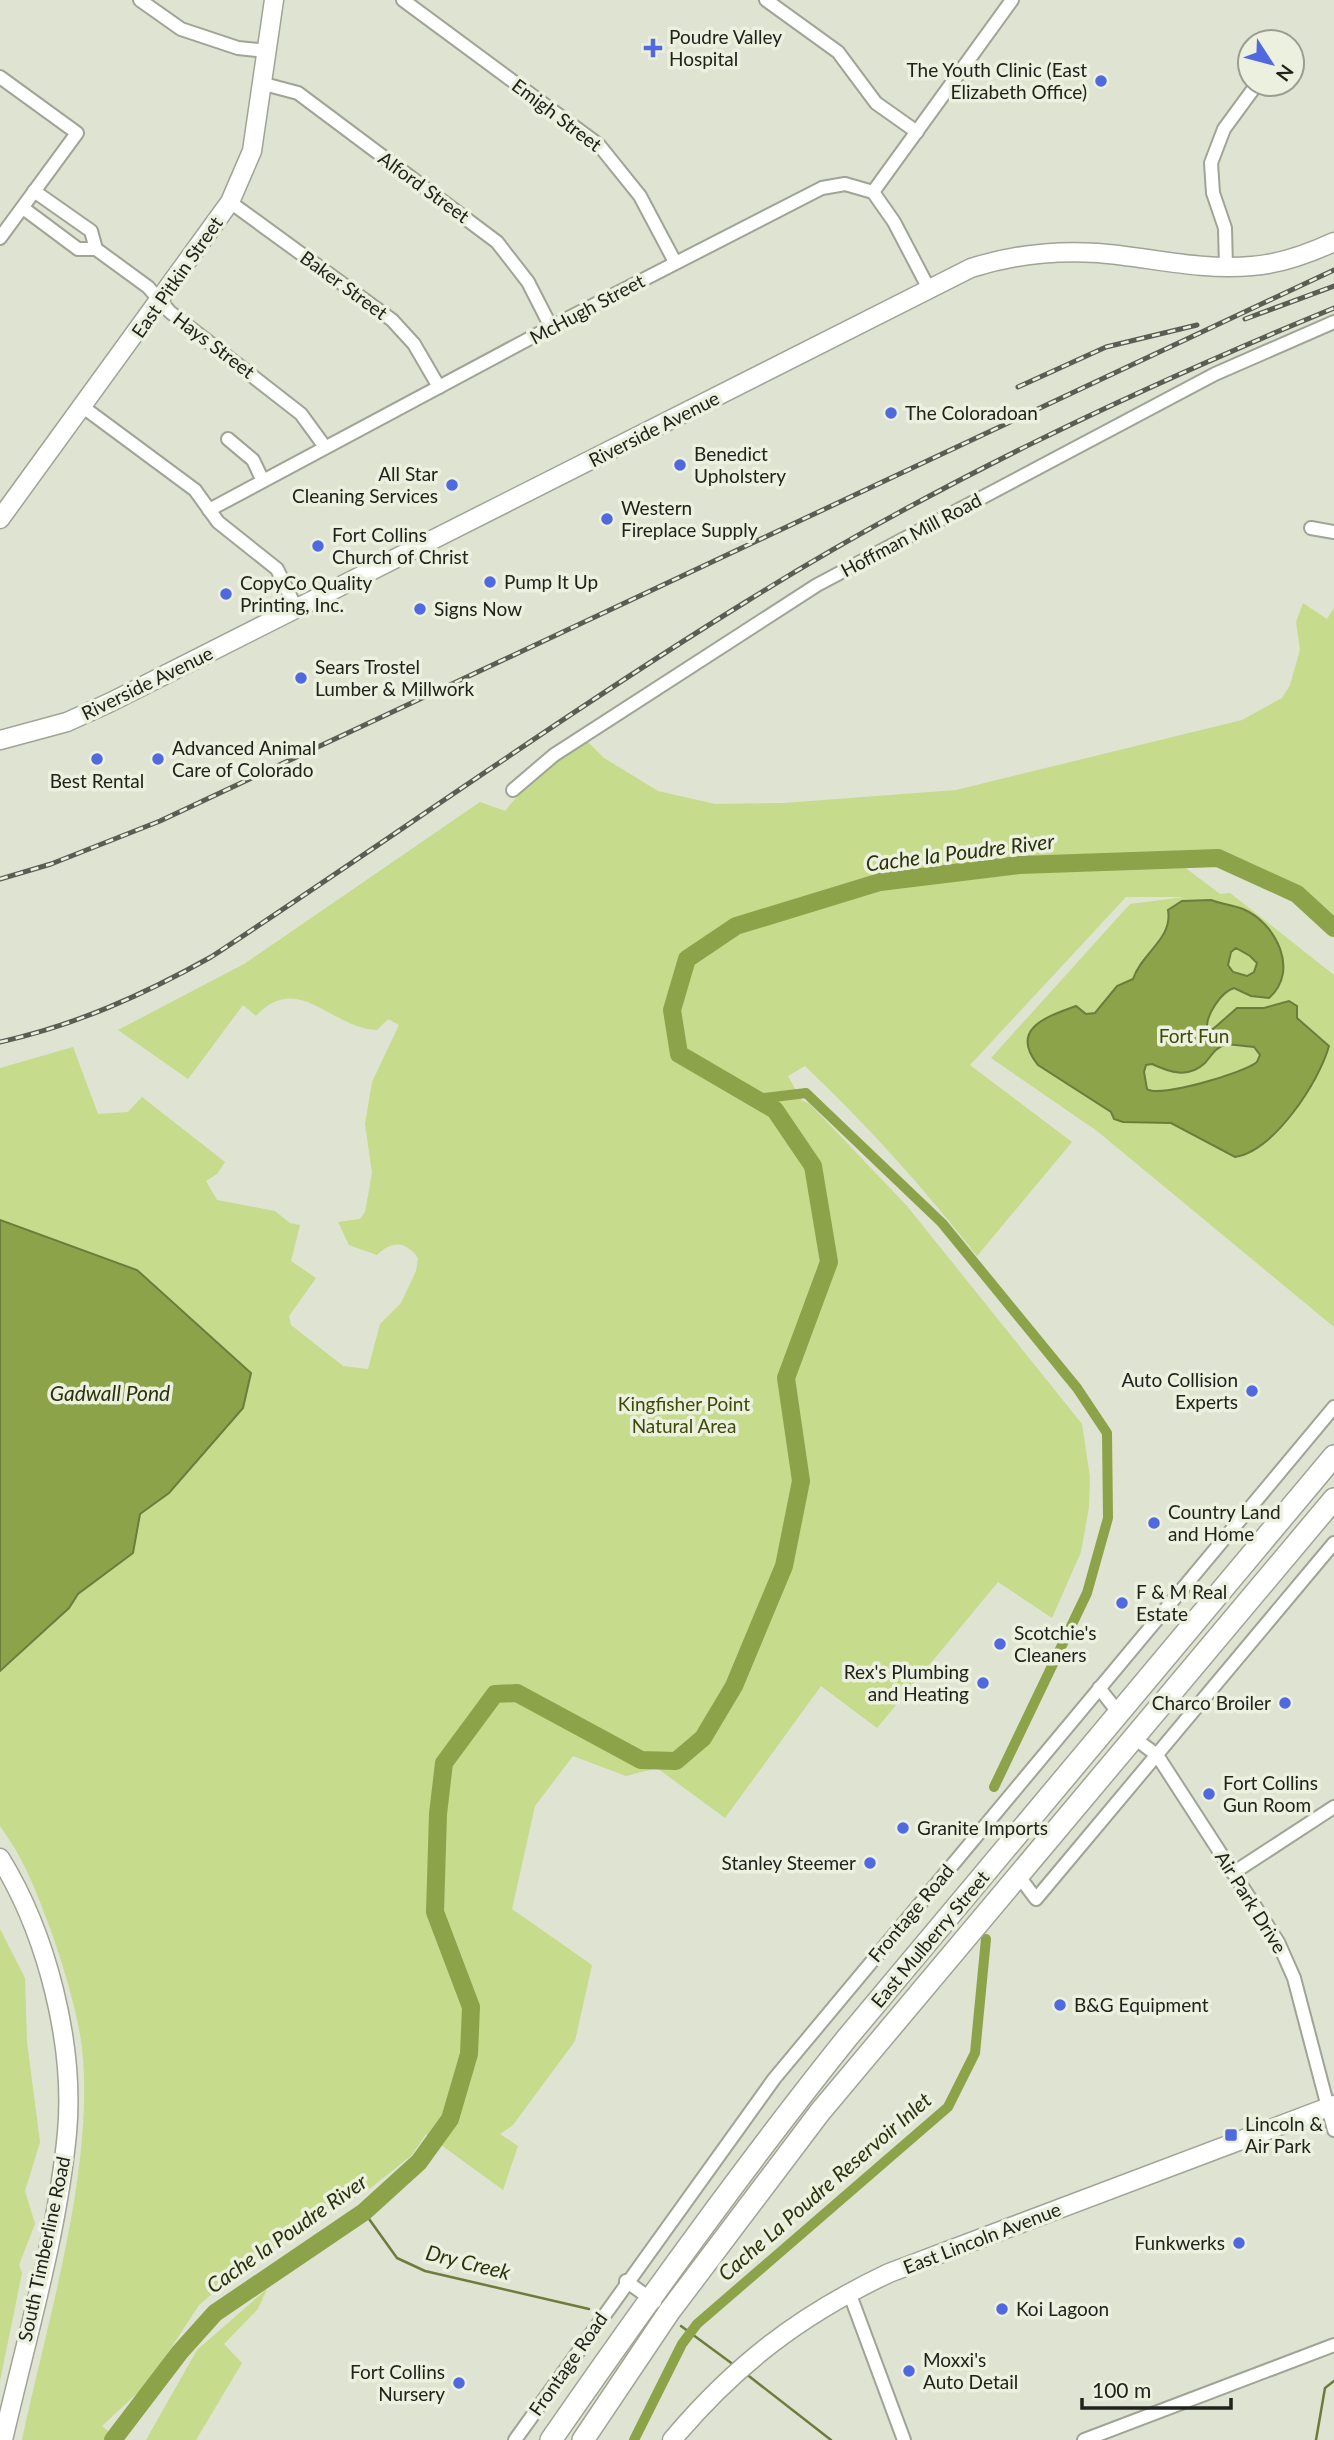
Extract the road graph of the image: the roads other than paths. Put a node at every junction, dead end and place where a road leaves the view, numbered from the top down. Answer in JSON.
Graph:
{"nodes":[{"id":1,"x":141,"y":0,"type":"edge"},
{"id":2,"x":274,"y":0,"type":"edge"},
{"id":3,"x":402,"y":0,"type":"edge"},
{"id":4,"x":766,"y":0,"type":"edge"},
{"id":5,"x":1012,"y":0,"type":"edge"},
{"id":6,"x":267,"y":51,"type":"junction"},
{"id":7,"x":0,"y":77,"type":"edge"},
{"id":8,"x":264,"y":84,"type":"junction"},
{"id":9,"x":1246,"y":98,"type":"edge"},
{"id":10,"x":916,"y":132,"type":"junction"},
{"id":11,"x":34,"y":191,"type":"junction"},
{"id":12,"x":873,"y":192,"type":"junction"},
{"id":13,"x":230,"y":202,"type":"junction"},
{"id":14,"x":23,"y":208,"type":"junction"},
{"id":15,"x":0,"y":238,"type":"edge"},
{"id":16,"x":1334,"y":242,"type":"edge"},
{"id":17,"x":96,"y":249,"type":"junction"},
{"id":18,"x":675,"y":262,"type":"junction"},
{"id":19,"x":1226,"y":267,"type":"junction"},
{"id":20,"x":928,"y":287,"type":"junction"},
{"id":21,"x":159,"y":302,"type":"junction"},
{"id":22,"x":1334,"y":322,"type":"edge"},
{"id":23,"x":551,"y":327,"type":"junction"},
{"id":24,"x":439,"y":387,"type":"junction"},
{"id":25,"x":83,"y":407,"type":"junction"},
{"id":26,"x":228,"y":439,"type":"dead end"},
{"id":27,"x":325,"y":447,"type":"junction"},
{"id":28,"x":263,"y":481,"type":"junction"},
{"id":29,"x":209,"y":510,"type":"junction"},
{"id":30,"x":0,"y":519,"type":"edge"},
{"id":31,"x":1311,"y":528,"type":"dead end"},
{"id":32,"x":1334,"y":531,"type":"edge"},
{"id":33,"x":296,"y":608,"type":"junction"},
{"id":34,"x":0,"y":740,"type":"edge"},
{"id":35,"x":513,"y":790,"type":"dead end"},
{"id":36,"x":1334,"y":1407,"type":"edge"},
{"id":37,"x":1334,"y":1456,"type":"edge"},
{"id":38,"x":1334,"y":1499,"type":"edge"},
{"id":39,"x":1334,"y":1543,"type":"edge"},
{"id":40,"x":1211,"y":1602,"type":"junction"},
{"id":41,"x":1099,"y":1688,"type":"junction"},
{"id":42,"x":1118,"y":1712,"type":"junction"},
{"id":43,"x":1134,"y":1738,"type":"junction"},
{"id":44,"x":1157,"y":1755,"type":"junction"},
{"id":45,"x":1334,"y":1807,"type":"edge"},
{"id":46,"x":0,"y":1858,"type":"edge"},
{"id":47,"x":1233,"y":1873,"type":"junction"},
{"id":48,"x":1018,"y":1875,"type":"junction"},
{"id":49,"x":901,"y":1975,"type":"junction"},
{"id":50,"x":1330,"y":2106,"type":"edge"},
{"id":51,"x":1334,"y":2130,"type":"edge"},
{"id":52,"x":626,"y":2281,"type":"junction"},
{"id":53,"x":849,"y":2292,"type":"junction"},
{"id":54,"x":650,"y":2298,"type":"junction"},
{"id":55,"x":669,"y":2312,"type":"junction"},
{"id":56,"x":1334,"y":2345,"type":"edge"},
{"id":57,"x":3,"y":2440,"type":"edge"},
{"id":58,"x":515,"y":2440,"type":"edge"},
{"id":59,"x":551,"y":2440,"type":"edge"},
{"id":60,"x":583,"y":2440,"type":"edge"},
{"id":61,"x":672,"y":2440,"type":"edge"},
{"id":62,"x":904,"y":2440,"type":"edge"},
{"id":63,"x":1084,"y":2440,"type":"edge"}],
"edges":[{"from":1,"to":6,"type":"street"},
{"from":2,"to":6,"type":"main road","name":"East Pitkin Street"},
{"from":3,"to":18,"type":"street","name":"Emigh Street"},
{"from":4,"to":10,"type":"street"},
{"from":5,"to":10,"type":"street"},
{"from":6,"to":8,"type":"main road","name":"East Pitkin Street"},
{"from":7,"to":11,"type":"street"},
{"from":8,"to":13,"type":"main road","name":"East Pitkin Street"},
{"from":8,"to":23,"type":"street","name":"Alford Street"},
{"from":9,"to":19,"type":"street"},
{"from":10,"to":12,"type":"street"},
{"from":11,"to":14,"type":"street"},
{"from":11,"to":17,"type":"street","name":"Hays Street"},
{"from":12,"to":18,"type":"street","name":"McHugh Street"},
{"from":12,"to":20,"type":"street"},
{"from":13,"to":21,"type":"main road","name":"East Pitkin Street"},
{"from":13,"to":24,"type":"street","name":"Baker Street"},
{"from":14,"to":15,"type":"street"},
{"from":14,"to":17,"type":"street","name":"Hays Street"},
{"from":16,"to":19,"type":"main road","name":"Riverside Avenue"},
{"from":17,"to":21,"type":"street","name":"Hays Street"},
{"from":18,"to":23,"type":"street","name":"McHugh Street"},
{"from":19,"to":20,"type":"main road","name":"Riverside Avenue"},
{"from":20,"to":33,"type":"main road","name":"Riverside Avenue"},
{"from":21,"to":25,"type":"main road","name":"East Pitkin Street"},
{"from":21,"to":27,"type":"street","name":"Hays Street"},
{"from":22,"to":35,"type":"street","name":"Hoffman Mill Road"},
{"from":23,"to":24,"type":"street","name":"McHugh Street"},
{"from":24,"to":27,"type":"street","name":"McHugh Street"},
{"from":25,"to":29,"type":"street"},
{"from":25,"to":30,"type":"main road","name":"East Pitkin Street"},
{"from":26,"to":28,"type":"street"},
{"from":27,"to":28,"type":"street","name":"McHugh Street"},
{"from":28,"to":29,"type":"street","name":"McHugh Street"},
{"from":29,"to":33,"type":"street"},
{"from":31,"to":32,"type":"street"},
{"from":33,"to":34,"type":"main road","name":"Riverside Avenue"},
{"from":36,"to":41,"type":"street","name":"Frontage Road"},
{"from":37,"to":40,"type":"highway","name":"East Mulberry Street"},
{"from":38,"to":43,"type":"highway","name":"East Mulberry Street"},
{"from":39,"to":44,"type":"street"},
{"from":40,"to":42,"type":"highway","name":"East Mulberry Street"},
{"from":40,"to":43,"type":"highway"},
{"from":41,"to":42,"type":"street"},
{"from":41,"to":52,"type":"street","name":"Frontage Road"},
{"from":42,"to":49,"type":"highway","name":"East Mulberry Street"},
{"from":43,"to":44,"type":"street","name":"Air Park Drive"},
{"from":43,"to":48,"type":"highway","name":"East Mulberry Street"},
{"from":43,"to":49,"type":"highway"},
{"from":44,"to":47,"type":"street","name":"Air Park Drive"},
{"from":44,"to":48,"type":"street"},
{"from":45,"to":47,"type":"street"},
{"from":46,"to":57,"type":"main road","name":"South Timberline Road"},
{"from":47,"to":50,"type":"street","name":"Air Park Drive"},
{"from":48,"to":55,"type":"highway","name":"East Mulberry Street"},
{"from":49,"to":54,"type":"highway","name":"East Mulberry Street"},
{"from":50,"to":51,"type":"street","name":"Air Park Drive"},
{"from":50,"to":53,"type":"main road","name":"East Lincoln Avenue"},
{"from":52,"to":54,"type":"street"},
{"from":52,"to":58,"type":"street","name":"Frontage Road"},
{"from":53,"to":61,"type":"main road","name":"East Lincoln Avenue"},
{"from":53,"to":62,"type":"street"},
{"from":54,"to":55,"type":"street"},
{"from":54,"to":59,"type":"highway","name":"East Mulberry Street"},
{"from":55,"to":60,"type":"highway","name":"East Mulberry Street"},
{"from":56,"to":63,"type":"street"}]}
